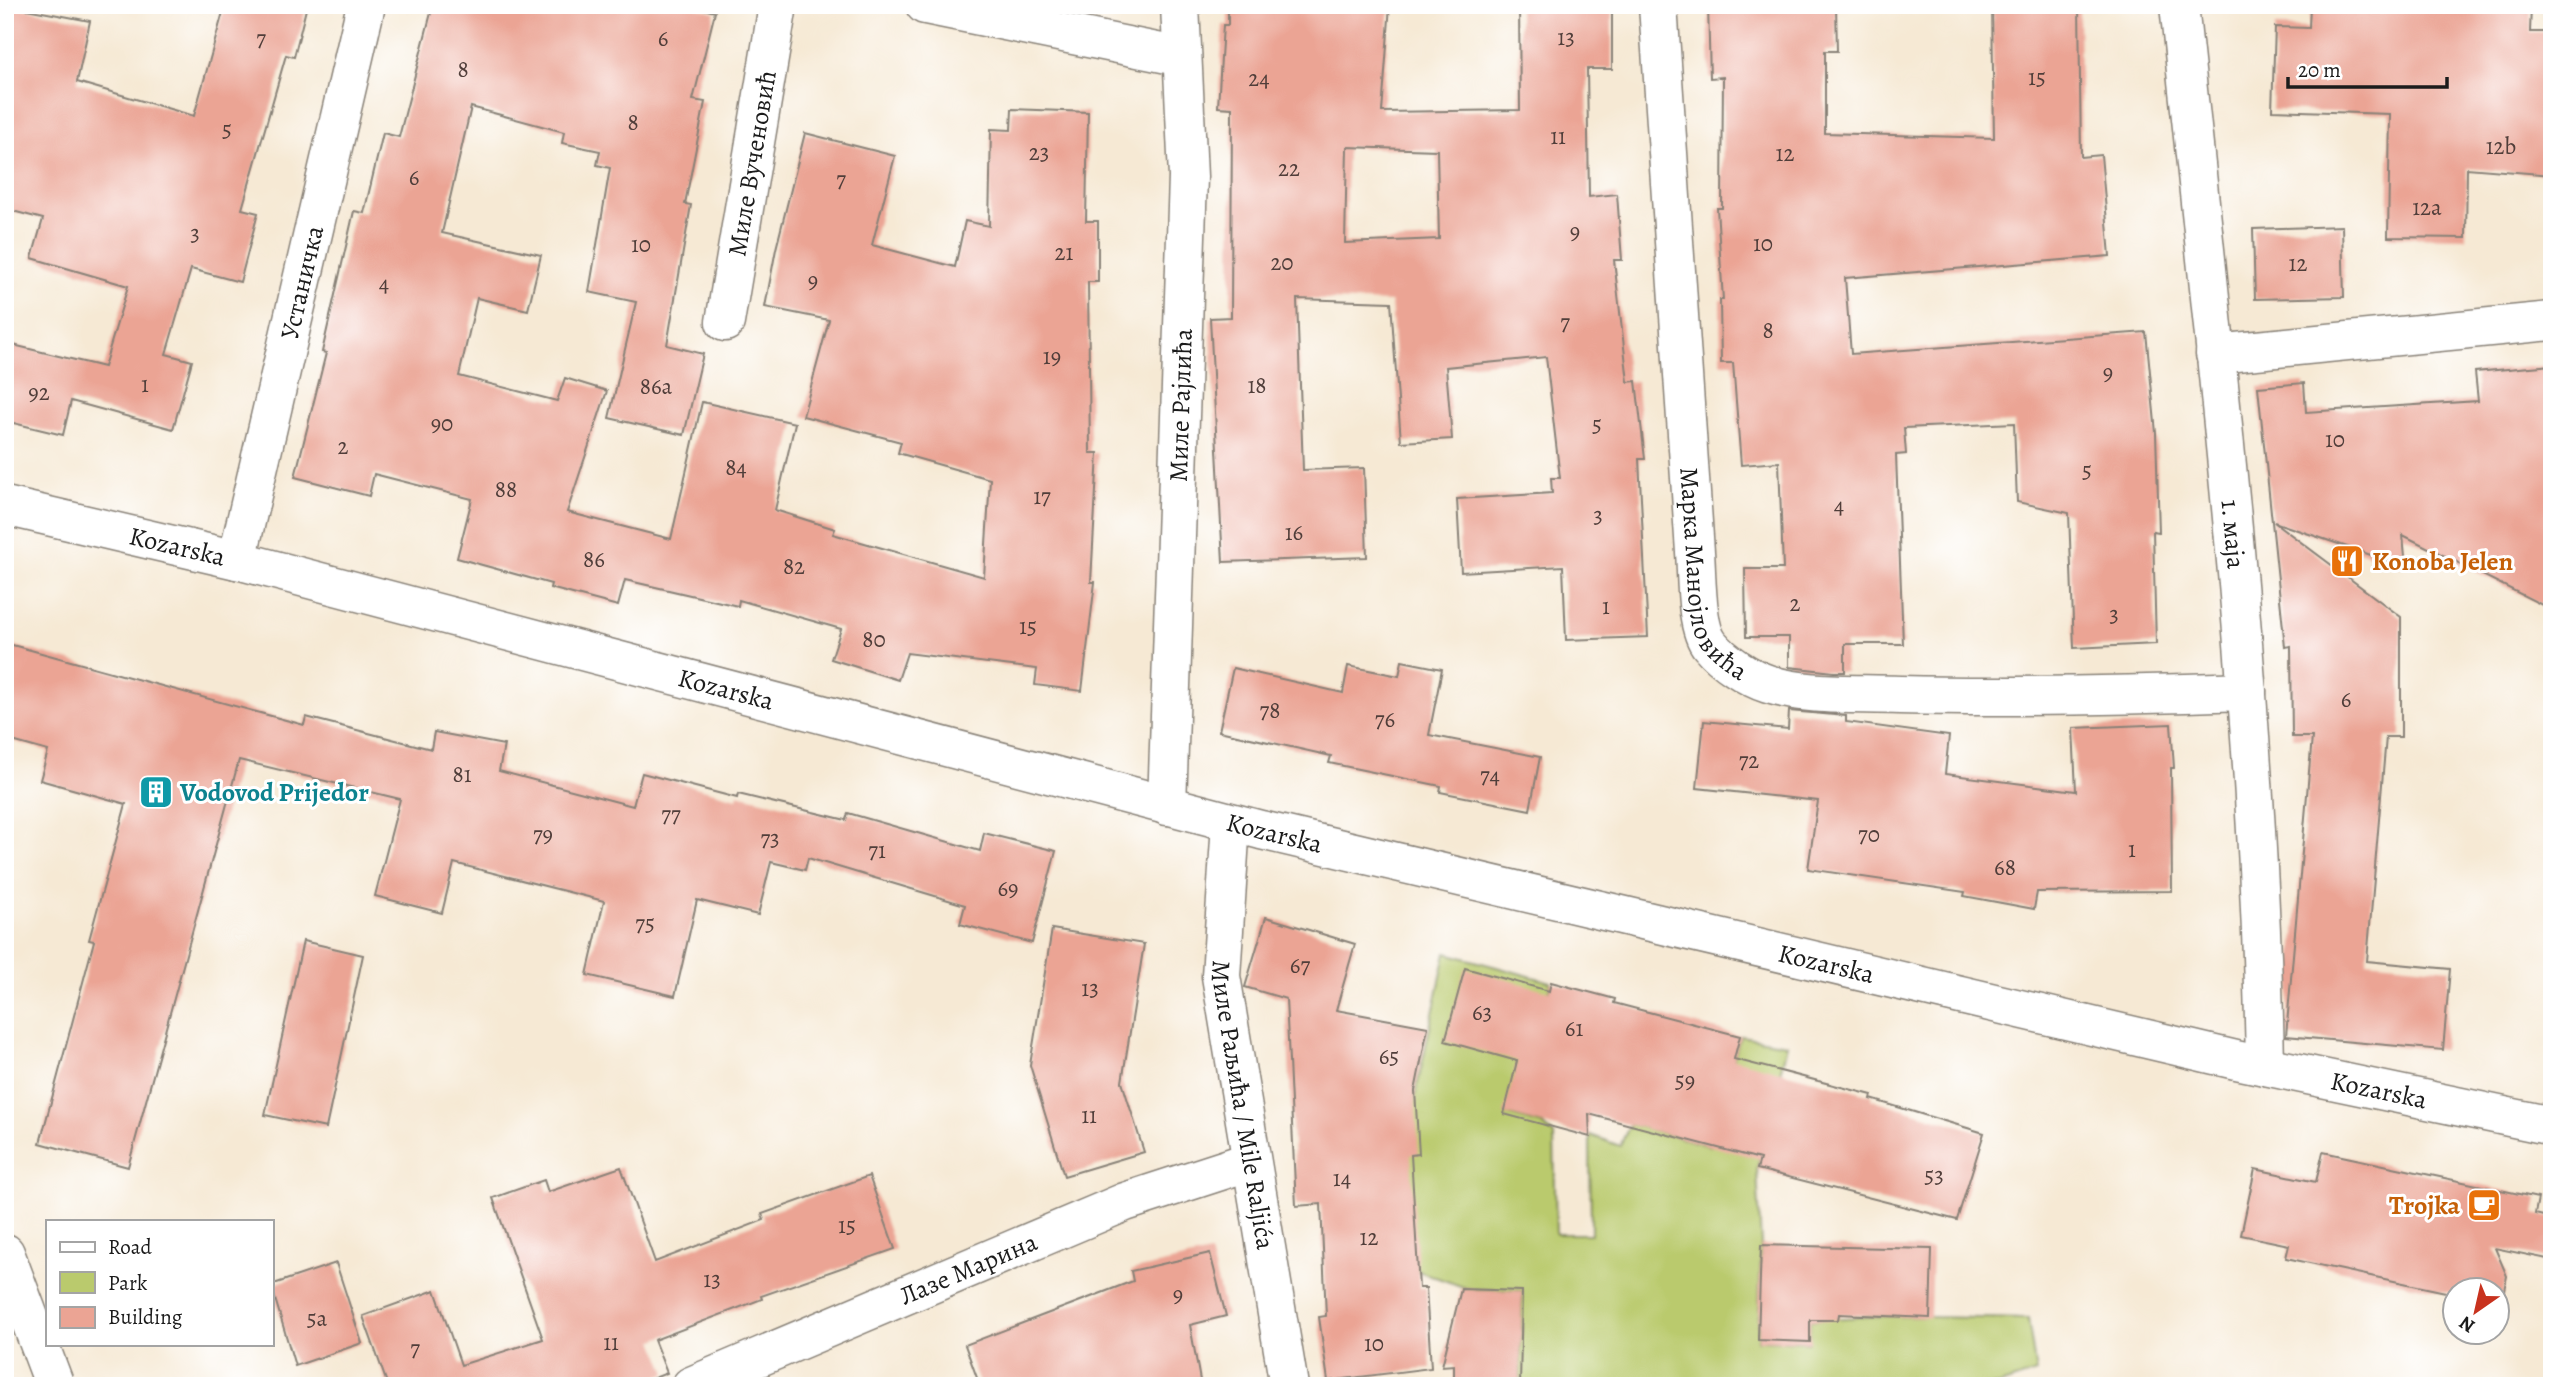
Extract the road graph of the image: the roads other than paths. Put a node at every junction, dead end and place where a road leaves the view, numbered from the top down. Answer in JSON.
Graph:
{"nodes":[{"id":1,"x":366,"y":5,"type":"edge"},
{"id":2,"x":778,"y":5,"type":"edge"},
{"id":3,"x":925,"y":5,"type":"edge"},
{"id":4,"x":1180,"y":5,"type":"edge"},
{"id":5,"x":1658,"y":5,"type":"edge"},
{"id":6,"x":2179,"y":5,"type":"edge"},
{"id":7,"x":1182,"y":57,"type":"junction"},
{"id":8,"x":2552,"y":321,"type":"edge"},
{"id":9,"x":725,"y":322,"type":"dead end"},
{"id":10,"x":2215,"y":354,"type":"junction"},
{"id":11,"x":5,"y":506,"type":"edge"},
{"id":12,"x":237,"y":560,"type":"junction"},
{"id":13,"x":2247,"y":691,"type":"junction"},
{"id":14,"x":1167,"y":806,"type":"junction"},
{"id":15,"x":1231,"y":823,"type":"junction"},
{"id":16,"x":2265,"y":1066,"type":"junction"},
{"id":17,"x":2552,"y":1126,"type":"edge"},
{"id":18,"x":1251,"y":1161,"type":"junction"},
{"id":19,"x":5,"y":1253,"type":"edge"},
{"id":20,"x":55,"y":1386,"type":"edge"},
{"id":21,"x":691,"y":1386,"type":"edge"},
{"id":22,"x":1289,"y":1386,"type":"edge"}],
"edges":[{"from":1,"to":12,"type":"street","name":"Устаничка"},
{"from":2,"to":9,"type":"street","name":"Миле Вученовић"},
{"from":3,"to":7,"type":"street"},
{"from":4,"to":7,"type":"street","name":"Миле Рајлића"},
{"from":5,"to":13,"type":"street","name":"Марка Манојловића"},
{"from":6,"to":10,"type":"street","name":"1. маја"},
{"from":7,"to":14,"type":"street","name":"Миле Рајлића"},
{"from":8,"to":10,"type":"street"},
{"from":10,"to":13,"type":"street","name":"1. маја"},
{"from":11,"to":12,"type":"street","name":"Kozarska"},
{"from":12,"to":14,"type":"street","name":"Kozarska"},
{"from":13,"to":16,"type":"street","name":"1. маја"},
{"from":14,"to":15,"type":"street","name":"Kozarska"},
{"from":15,"to":16,"type":"street","name":"Kozarska"},
{"from":15,"to":18,"type":"street","name":"Миле Раљића / Mile Raljića"},
{"from":16,"to":17,"type":"street","name":"Kozarska"},
{"from":18,"to":21,"type":"street","name":"Лазе Марина"},
{"from":18,"to":22,"type":"street","name":"Миле Раљића / Mile Raljića"},
{"from":19,"to":20,"type":"street"}]}
